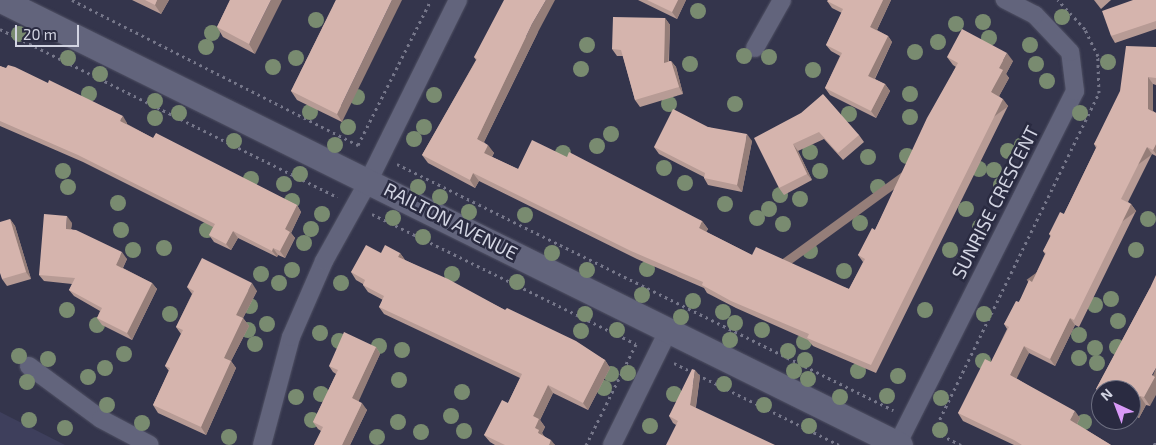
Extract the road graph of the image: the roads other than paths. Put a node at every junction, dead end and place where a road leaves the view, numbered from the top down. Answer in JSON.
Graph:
{"nodes":[{"id":1,"x":1,"y":0,"type":"edge"},
{"id":2,"x":458,"y":0,"type":"edge"},
{"id":3,"x":782,"y":0,"type":"edge"},
{"id":4,"x":1005,"y":0,"type":"edge"},
{"id":5,"x":755,"y":48,"type":"dead end"},
{"id":6,"x":369,"y":180,"type":"junction"},
{"id":7,"x":668,"y":332,"type":"junction"},
{"id":8,"x":29,"y":366,"type":"dead end"},
{"id":9,"x":150,"y":445,"type":"edge"},
{"id":10,"x":262,"y":445,"type":"edge"},
{"id":11,"x":612,"y":445,"type":"edge"},
{"id":12,"x":898,"y":445,"type":"edge"}],
"edges":[{"from":1,"to":6,"type":"street","name":"RAILTON AVENUE"},
{"from":2,"to":6,"type":"street"},
{"from":3,"to":5,"type":"street"},
{"from":4,"to":12,"type":"street","name":"SUNRISE CRESCENT"},
{"from":6,"to":7,"type":"street","name":"RAILTON AVENUE"},
{"from":6,"to":10,"type":"street"},
{"from":7,"to":11,"type":"street"},
{"from":7,"to":12,"type":"street","name":"RAILTON AVENUE"},
{"from":8,"to":9,"type":"street"}]}
